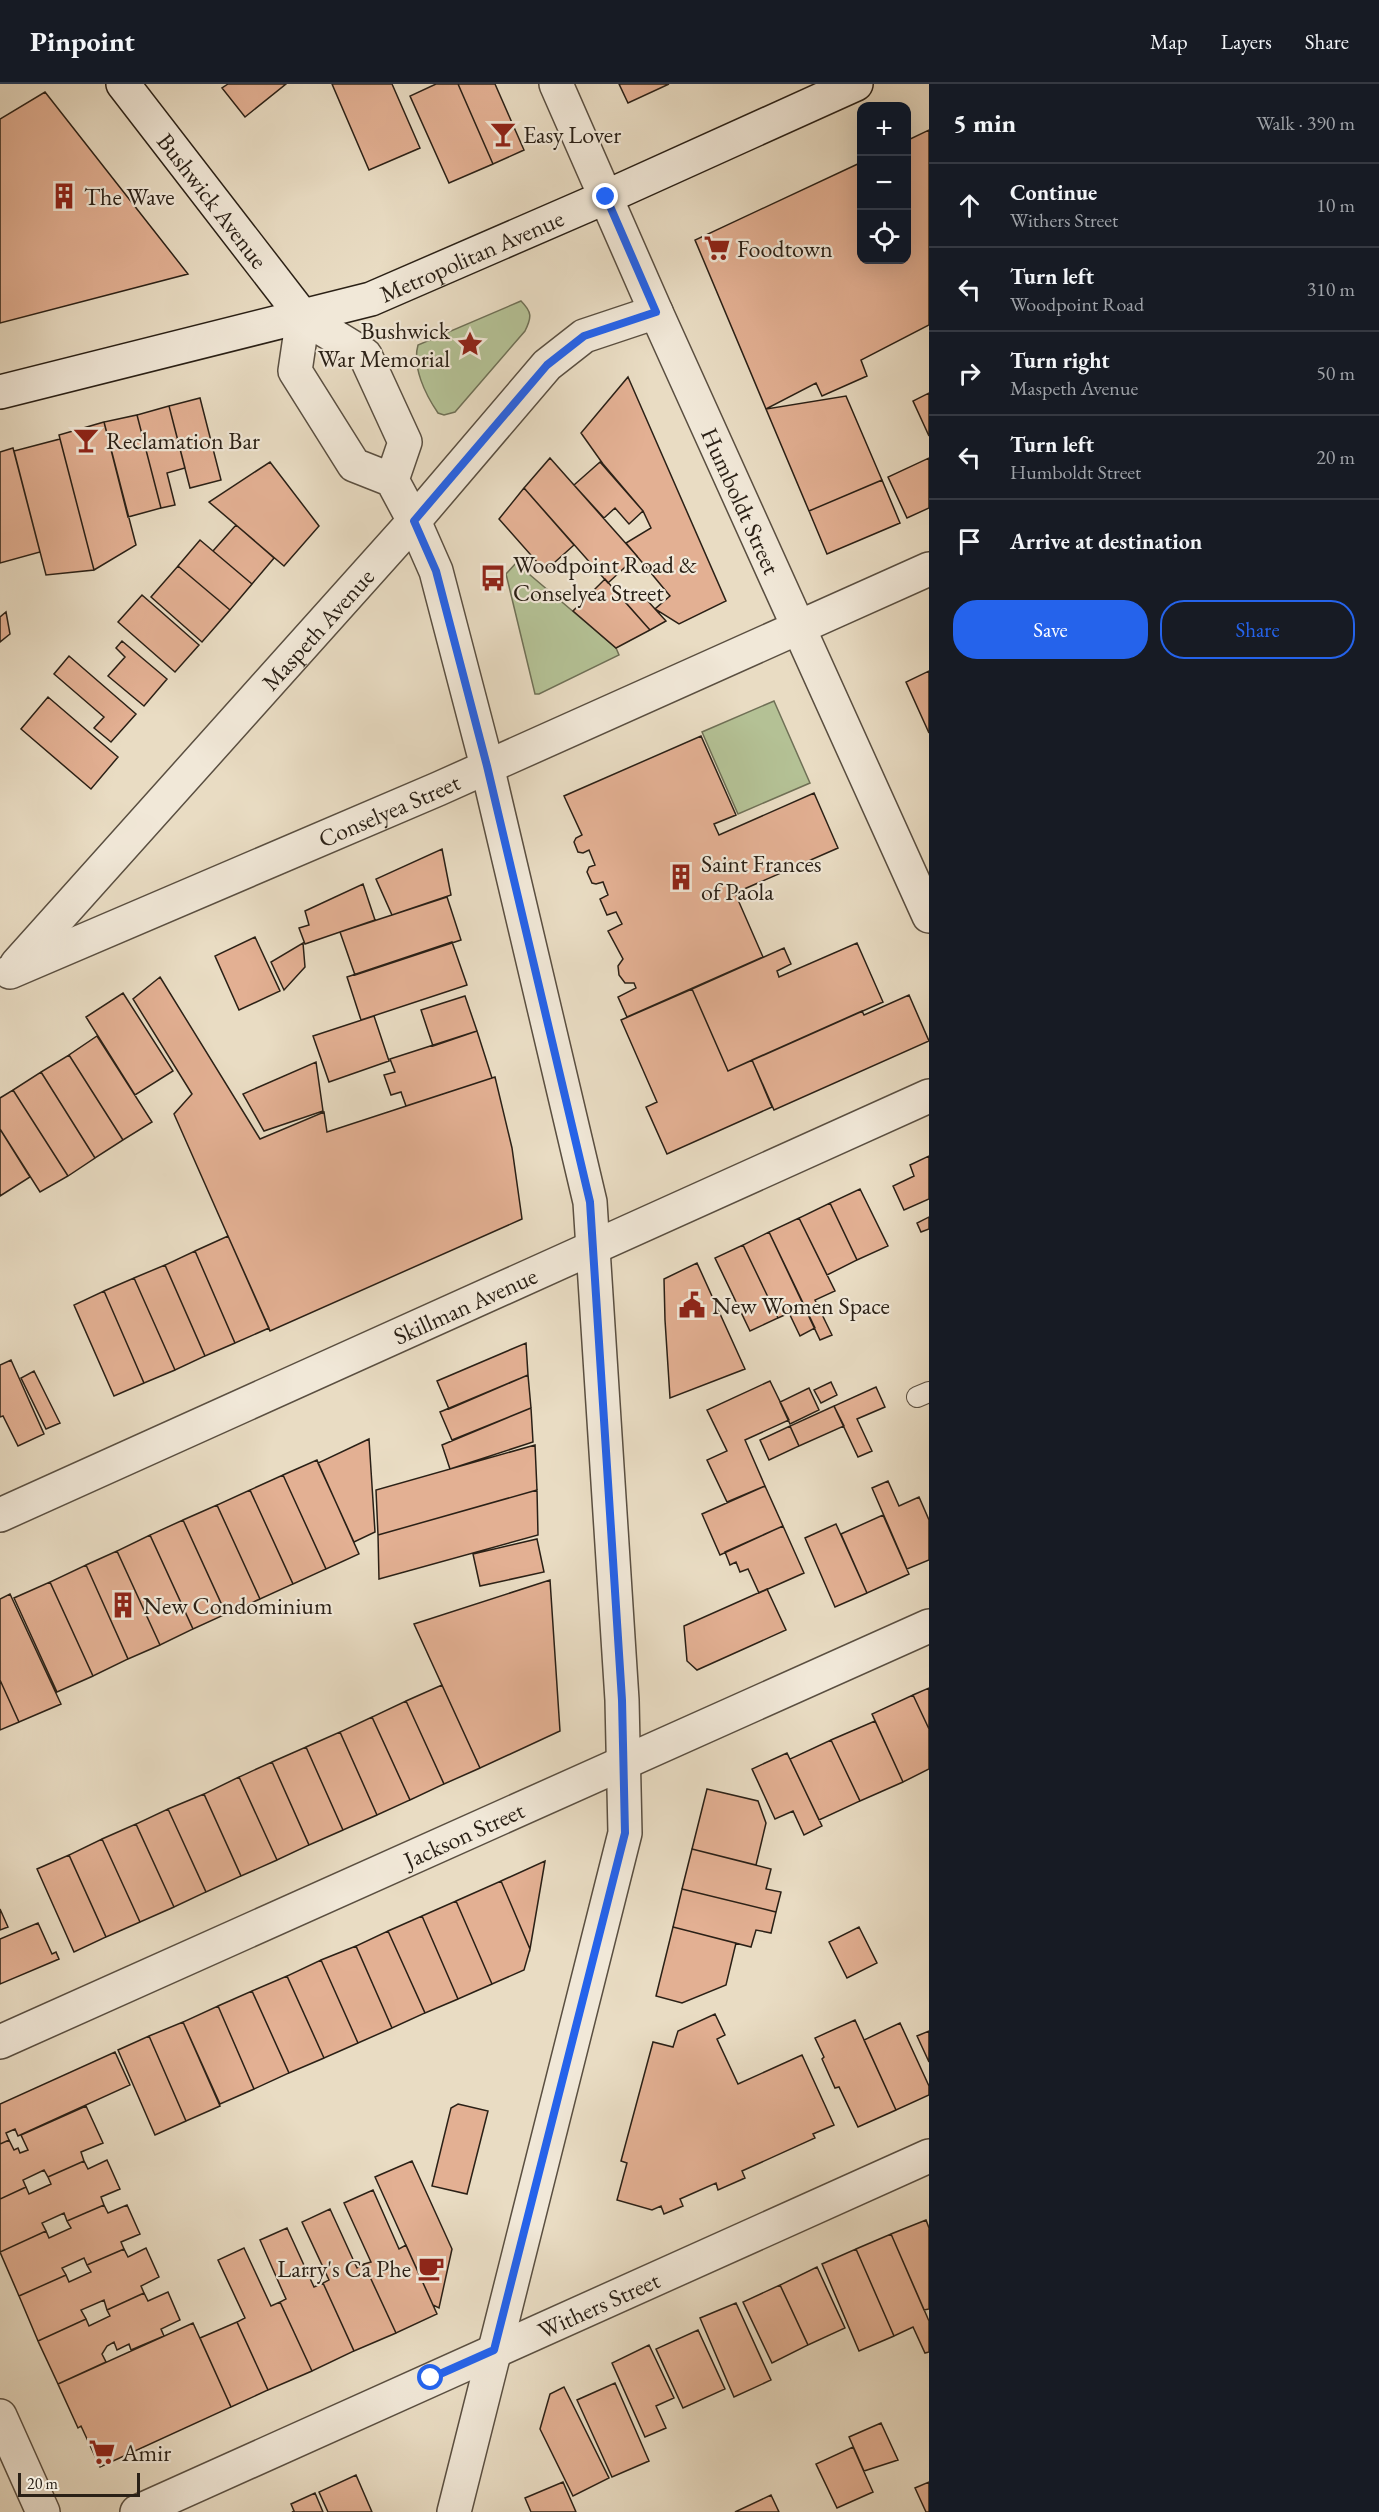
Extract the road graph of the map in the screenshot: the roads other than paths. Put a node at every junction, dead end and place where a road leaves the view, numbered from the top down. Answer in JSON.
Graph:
{"nodes":[{"id":1,"x":123,"y":84,"type":"edge"},
{"id":2,"x":556,"y":84,"type":"edge"},
{"id":3,"x":856,"y":84,"type":"edge"},
{"id":4,"x":606,"y":197,"type":"junction"},
{"id":5,"x":656,"y":312,"type":"junction"},
{"id":6,"x":303,"y":317,"type":"junction"},
{"id":7,"x":0,"y":392,"type":"edge"},
{"id":8,"x":392,"y":480,"type":"junction"},
{"id":9,"x":414,"y":521,"type":"junction"},
{"id":10,"x":929,"y":569,"type":"edge"},
{"id":11,"x":799,"y":627,"type":"junction"},
{"id":12,"x":487,"y":766,"type":"junction"},
{"id":13,"x":929,"y":916,"type":"edge"},
{"id":14,"x":5,"y":975,"type":"edge"},
{"id":15,"x":929,"y":1096,"type":"edge"},
{"id":16,"x":592,"y":1248,"type":"junction"},
{"id":17,"x":0,"y":1515,"type":"edge"},
{"id":18,"x":929,"y":1626,"type":"edge"},
{"id":19,"x":624,"y":1763,"type":"junction"},
{"id":20,"x":0,"y":2042,"type":"edge"},
{"id":21,"x":929,"y":2156,"type":"edge"},
{"id":22,"x":494,"y":2350,"type":"junction"},
{"id":23,"x":0,"y":2416,"type":"edge"},
{"id":24,"x":44,"y":2512,"type":"edge"},
{"id":25,"x":137,"y":2512,"type":"edge"},
{"id":26,"x":454,"y":2512,"type":"edge"}],
"edges":[{"from":1,"to":6,"type":"street","name":"Bushwick Avenue"},
{"from":2,"to":4,"type":"street","name":"Humboldt Street"},
{"from":3,"to":4,"type":"street","name":"Metropolitan Avenue"},
{"from":4,"to":5,"type":"street","name":"Humboldt Street"},
{"from":4,"to":6,"type":"street","name":"Metropolitan Avenue"},
{"from":5,"to":9,"type":"street","name":"Maspeth Avenue"},
{"from":5,"to":11,"type":"street","name":"Humboldt Street"},
{"from":6,"to":7,"type":"street","name":"Metropolitan Avenue"},
{"from":6,"to":8,"type":"street"},
{"from":6,"to":8,"type":"street"},
{"from":8,"to":9,"type":"street"},
{"from":9,"to":12,"type":"street"},
{"from":9,"to":14,"type":"street","name":"Maspeth Avenue"},
{"from":10,"to":11,"type":"street","name":"Conselyea Street"},
{"from":11,"to":12,"type":"street","name":"Conselyea Street"},
{"from":11,"to":13,"type":"street","name":"Humboldt Street"},
{"from":12,"to":14,"type":"street","name":"Conselyea Street"},
{"from":12,"to":16,"type":"street"},
{"from":15,"to":16,"type":"street","name":"Skillman Avenue"},
{"from":16,"to":17,"type":"street","name":"Skillman Avenue"},
{"from":16,"to":19,"type":"street"},
{"from":18,"to":19,"type":"street","name":"Jackson Street"},
{"from":19,"to":20,"type":"street","name":"Jackson Street"},
{"from":19,"to":22,"type":"street"},
{"from":21,"to":22,"type":"street","name":"Withers Street"},
{"from":22,"to":25,"type":"street","name":"Withers Street"},
{"from":22,"to":26,"type":"street"},
{"from":23,"to":24,"type":"street"}]}
